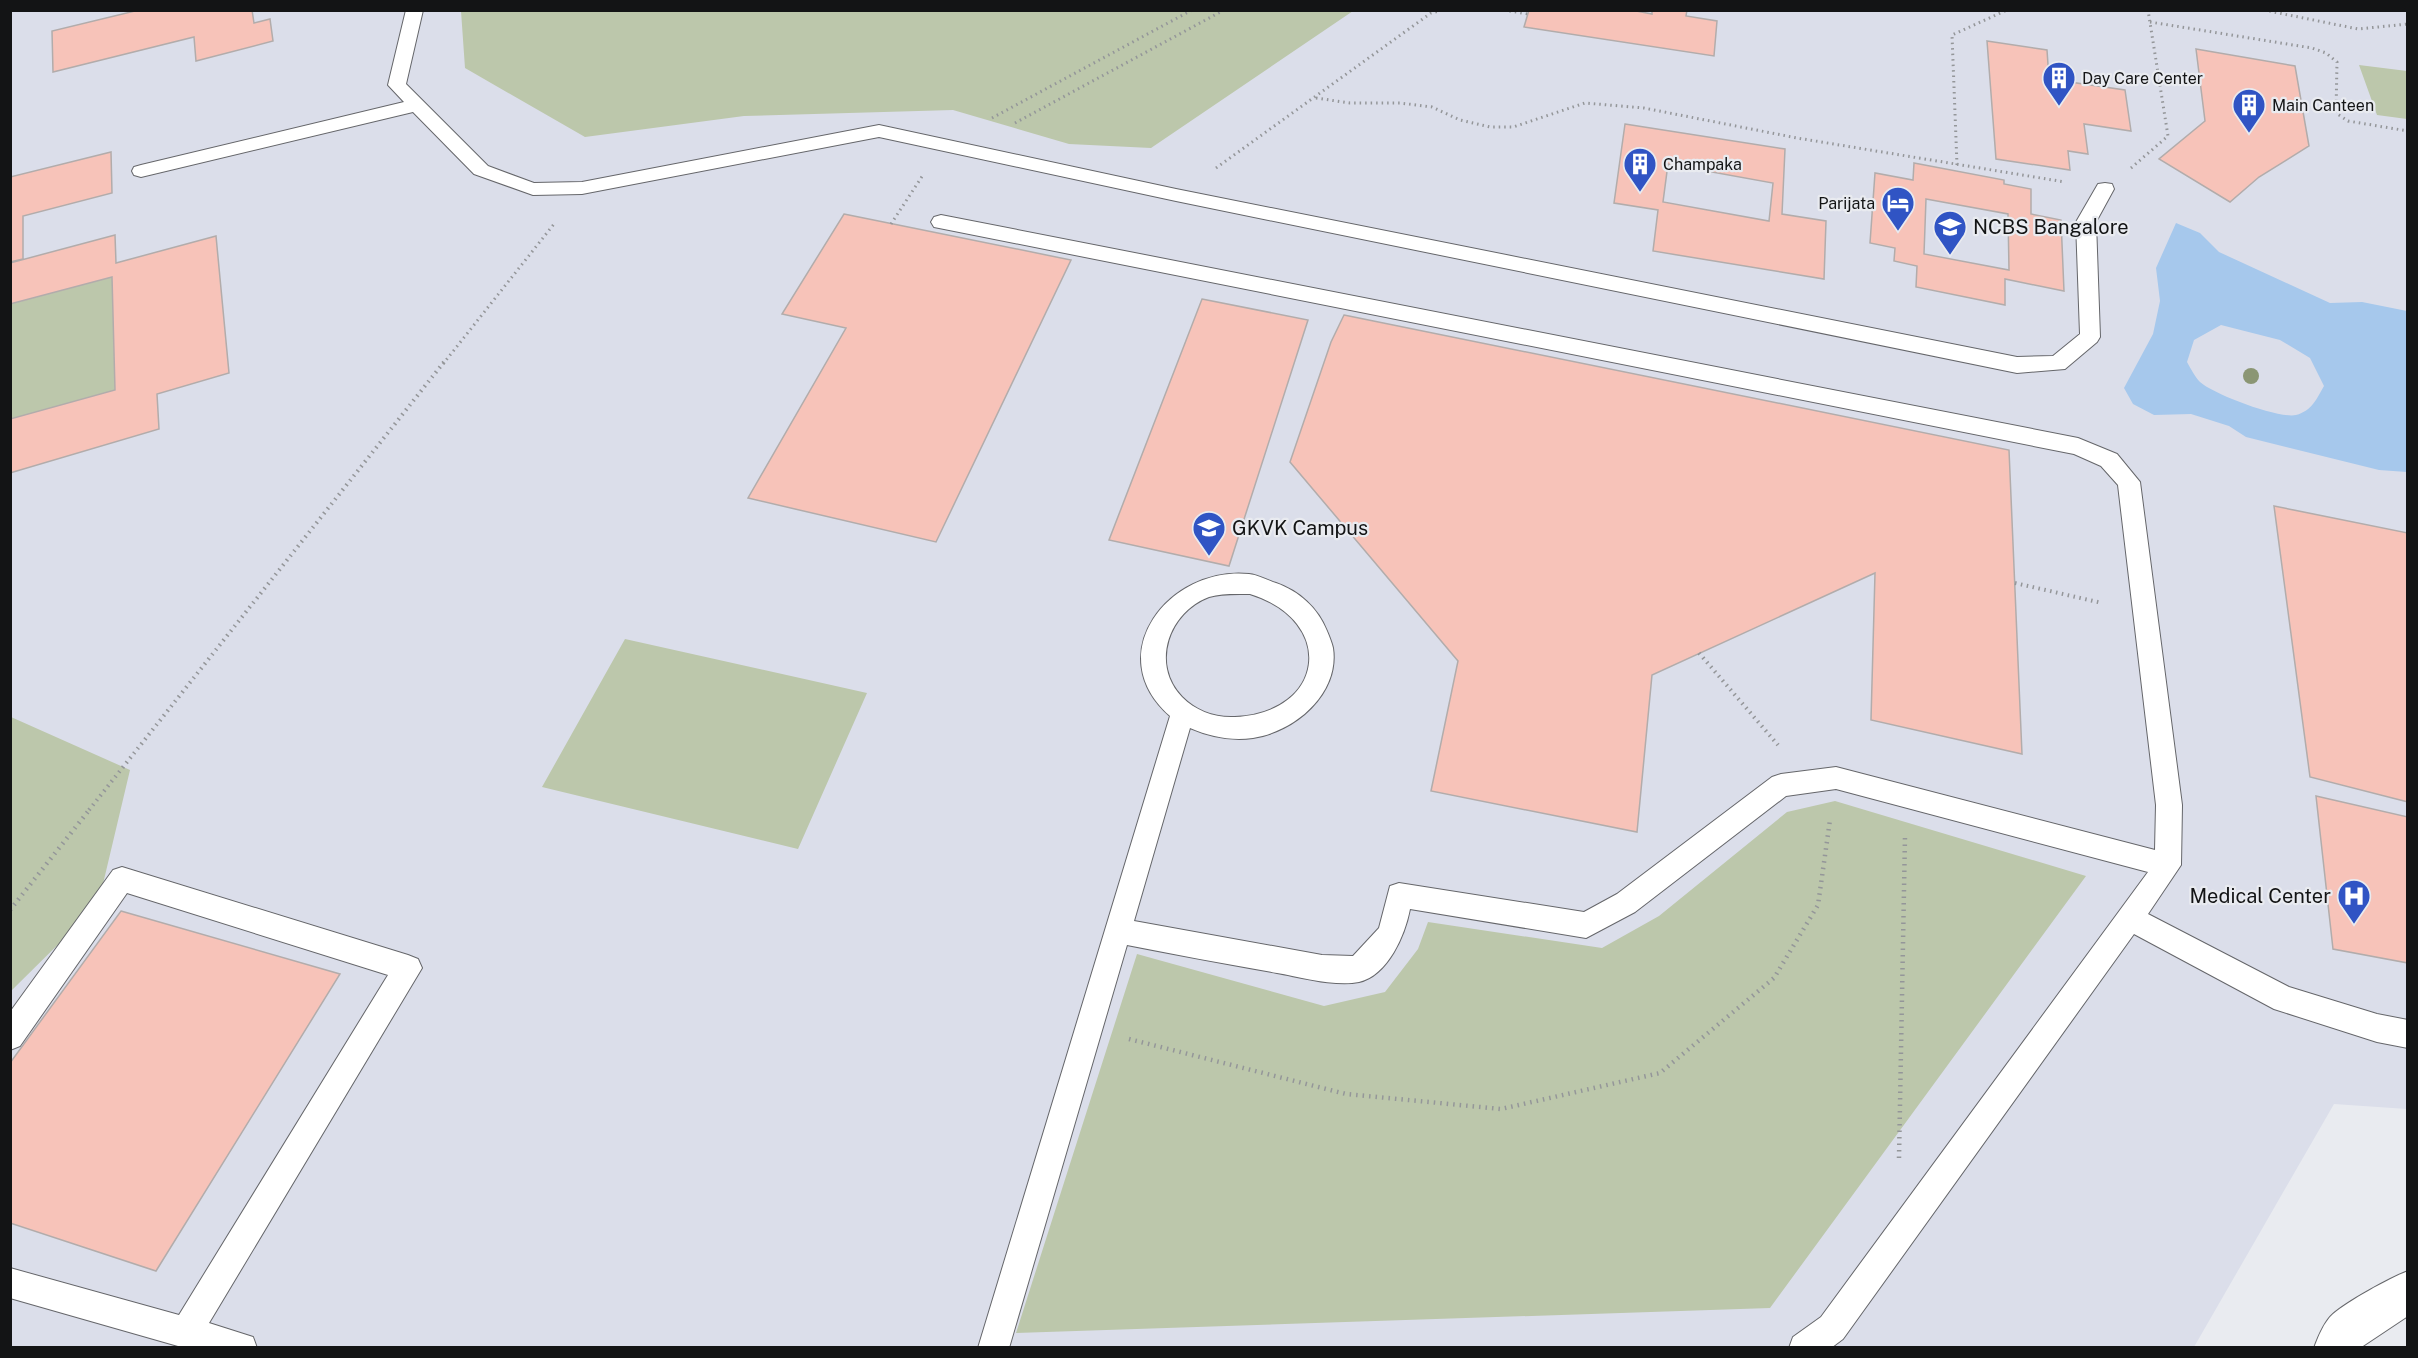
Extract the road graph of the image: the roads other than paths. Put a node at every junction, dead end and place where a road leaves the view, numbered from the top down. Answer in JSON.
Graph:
{"nodes":[{"id":1,"x":414,"y":10,"type":"edge"},
{"id":2,"x":417,"y":105,"type":"junction"},
{"id":3,"x":141,"y":171,"type":"dead end"},
{"id":4,"x":2105,"y":189,"type":"road end"},
{"id":5,"x":941,"y":222,"type":"dead end"},
{"id":6,"x":1183,"y":712,"type":"junction"},
{"id":7,"x":2168,"y":865,"type":"junction"},
{"id":8,"x":2129,"y":918,"type":"junction"},
{"id":9,"x":1118,"y":932,"type":"junction"},
{"id":10,"x":2408,"y":1034,"type":"edge"},
{"id":11,"x":10,"y":1036,"type":"edge"},
{"id":12,"x":10,"y":1283,"type":"edge"},
{"id":13,"x":2408,"y":1292,"type":"edge"},
{"id":14,"x":186,"y":1332,"type":"junction"},
{"id":15,"x":242,"y":1347,"type":"edge"},
{"id":16,"x":993,"y":1347,"type":"edge"},
{"id":17,"x":1804,"y":1347,"type":"edge"},
{"id":18,"x":2335,"y":1347,"type":"edge"}],
"edges":[{"from":1,"to":2,"type":"lane"},
{"from":2,"to":3,"type":"lane"},
{"from":2,"to":4,"type":"lane"},
{"from":5,"to":7,"type":"lane"},
{"from":6,"to":6,"type":"lane"},
{"from":6,"to":9,"type":"lane"},
{"from":7,"to":8,"type":"lane"},
{"from":7,"to":9,"type":"lane"},
{"from":8,"to":10,"type":"lane"},
{"from":8,"to":17,"type":"lane"},
{"from":9,"to":16,"type":"lane"},
{"from":11,"to":14,"type":"lane"},
{"from":12,"to":14,"type":"lane"},
{"from":13,"to":18,"type":"main road"},
{"from":14,"to":15,"type":"lane"}]}
